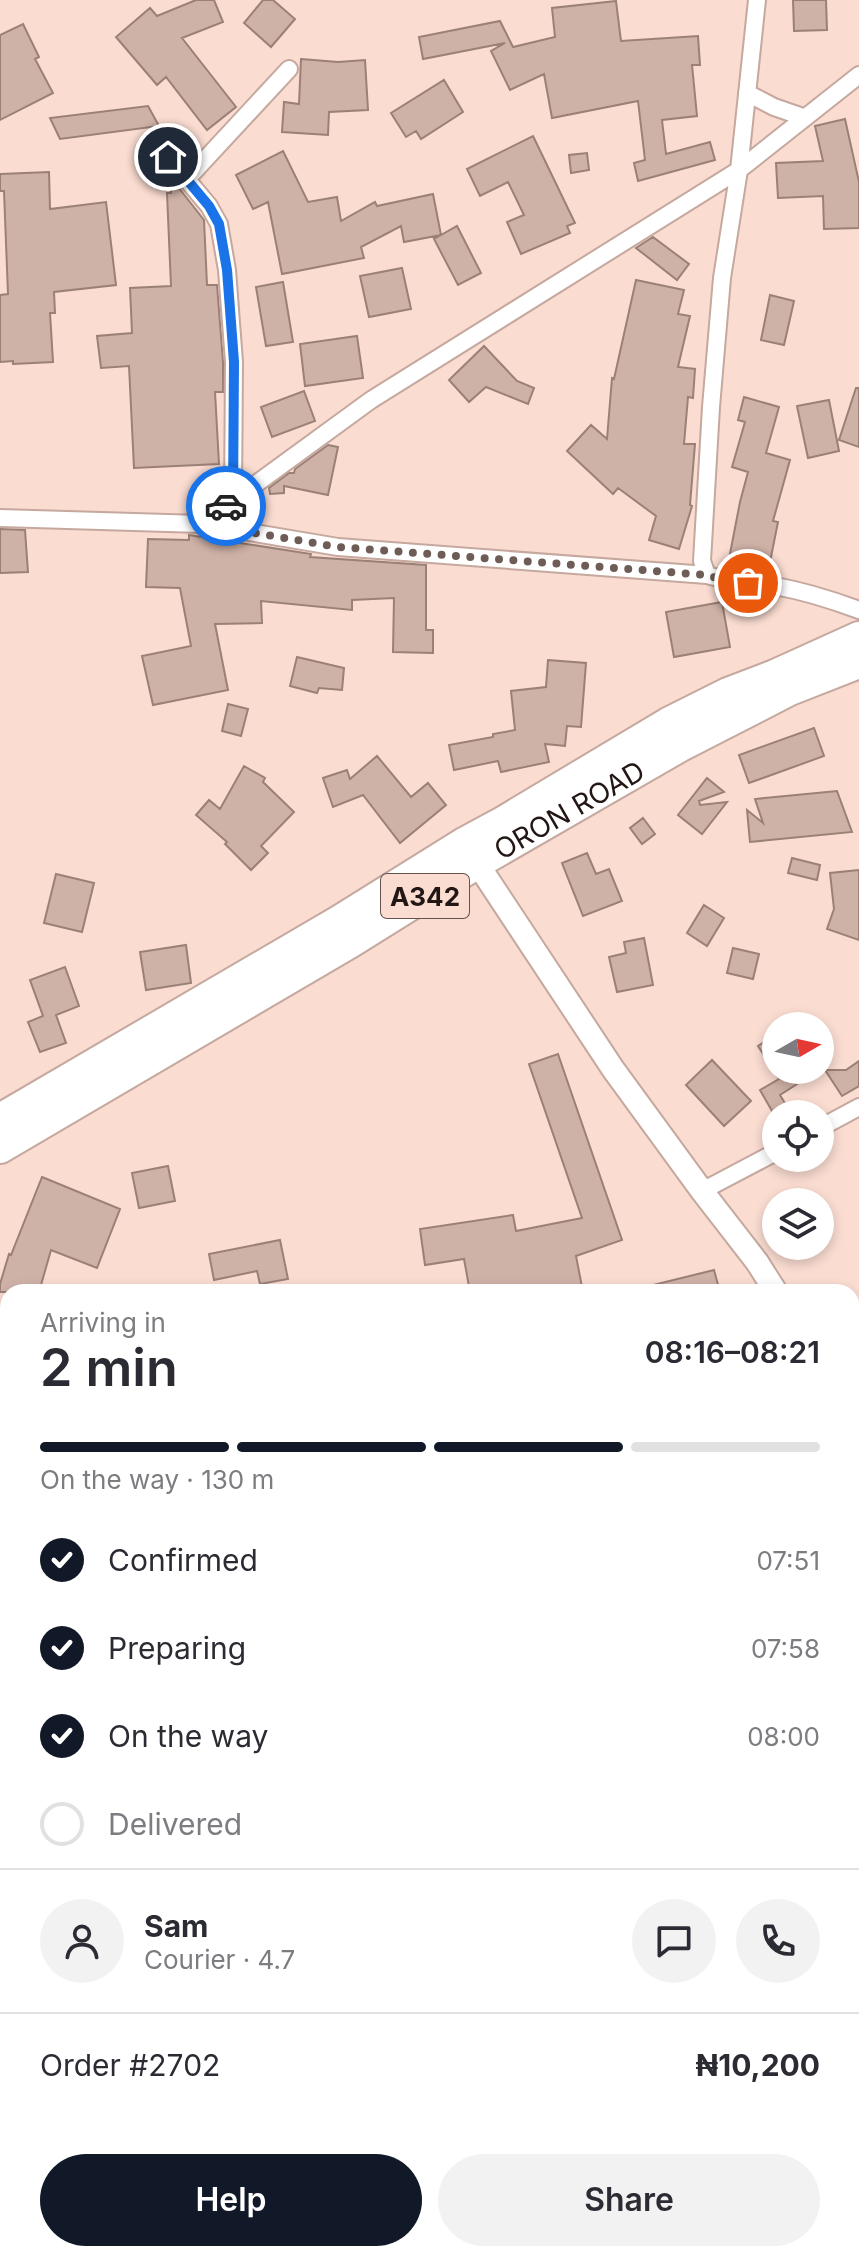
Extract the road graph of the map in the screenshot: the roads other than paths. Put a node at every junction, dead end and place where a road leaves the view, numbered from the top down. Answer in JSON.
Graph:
{"nodes":[{"id":1,"x":757,"y":0,"type":"edge"},
{"id":2,"x":289,"y":69,"type":"dead end"},
{"id":3,"x":859,"y":75,"type":"edge"},
{"id":4,"x":747,"y":93,"type":"junction"},
{"id":5,"x":803,"y":117,"type":"junction"},
{"id":6,"x":168,"y":157,"type":"dead end"},
{"id":7,"x":739,"y":170,"type":"junction"},
{"id":8,"x":187,"y":179,"type":"junction"},
{"id":9,"x":233,"y":500,"type":"junction"},
{"id":10,"x":0,"y":518,"type":"edge"},
{"id":11,"x":201,"y":524,"type":"junction"},
{"id":12,"x":707,"y":575,"type":"junction"},
{"id":13,"x":859,"y":610,"type":"edge"},
{"id":14,"x":859,"y":637,"type":"edge"},
{"id":15,"x":859,"y":663,"type":"edge"},
{"id":16,"x":470,"y":853,"type":"junction"},
{"id":17,"x":859,"y":1107,"type":"edge"},
{"id":18,"x":834,"y":1120,"type":"edge"},
{"id":19,"x":3,"y":1128,"type":"edge"},
{"id":20,"x":762,"y":1159,"type":"edge"},
{"id":21,"x":702,"y":1191,"type":"junction"},
{"id":22,"x":771,"y":1284,"type":"edge"}],
"edges":[{"from":1,"to":4,"type":"street"},
{"from":2,"to":8,"type":"street"},
{"from":3,"to":5,"type":"street"},
{"from":4,"to":5,"type":"street"},
{"from":4,"to":7,"type":"street"},
{"from":5,"to":7,"type":"street"},
{"from":6,"to":8,"type":"street"},
{"from":7,"to":9,"type":"street"},
{"from":7,"to":12,"type":"street"},
{"from":8,"to":9,"type":"street"},
{"from":9,"to":11,"type":"street"},
{"from":10,"to":11,"type":"street"},
{"from":11,"to":12,"type":"street"},
{"from":12,"to":13,"type":"street"},
{"from":14,"to":16,"type":"highway","name":"ORON ROAD","number":"A342"},
{"from":15,"to":16,"type":"highway","name":"ORON ROAD","number":"A342"},
{"from":16,"to":19,"type":"highway","name":"ORON ROAD","number":"A342"},
{"from":16,"to":21,"type":"street"},
{"from":17,"to":18,"type":"street"},
{"from":20,"to":21,"type":"street"},
{"from":21,"to":22,"type":"street"}]}
